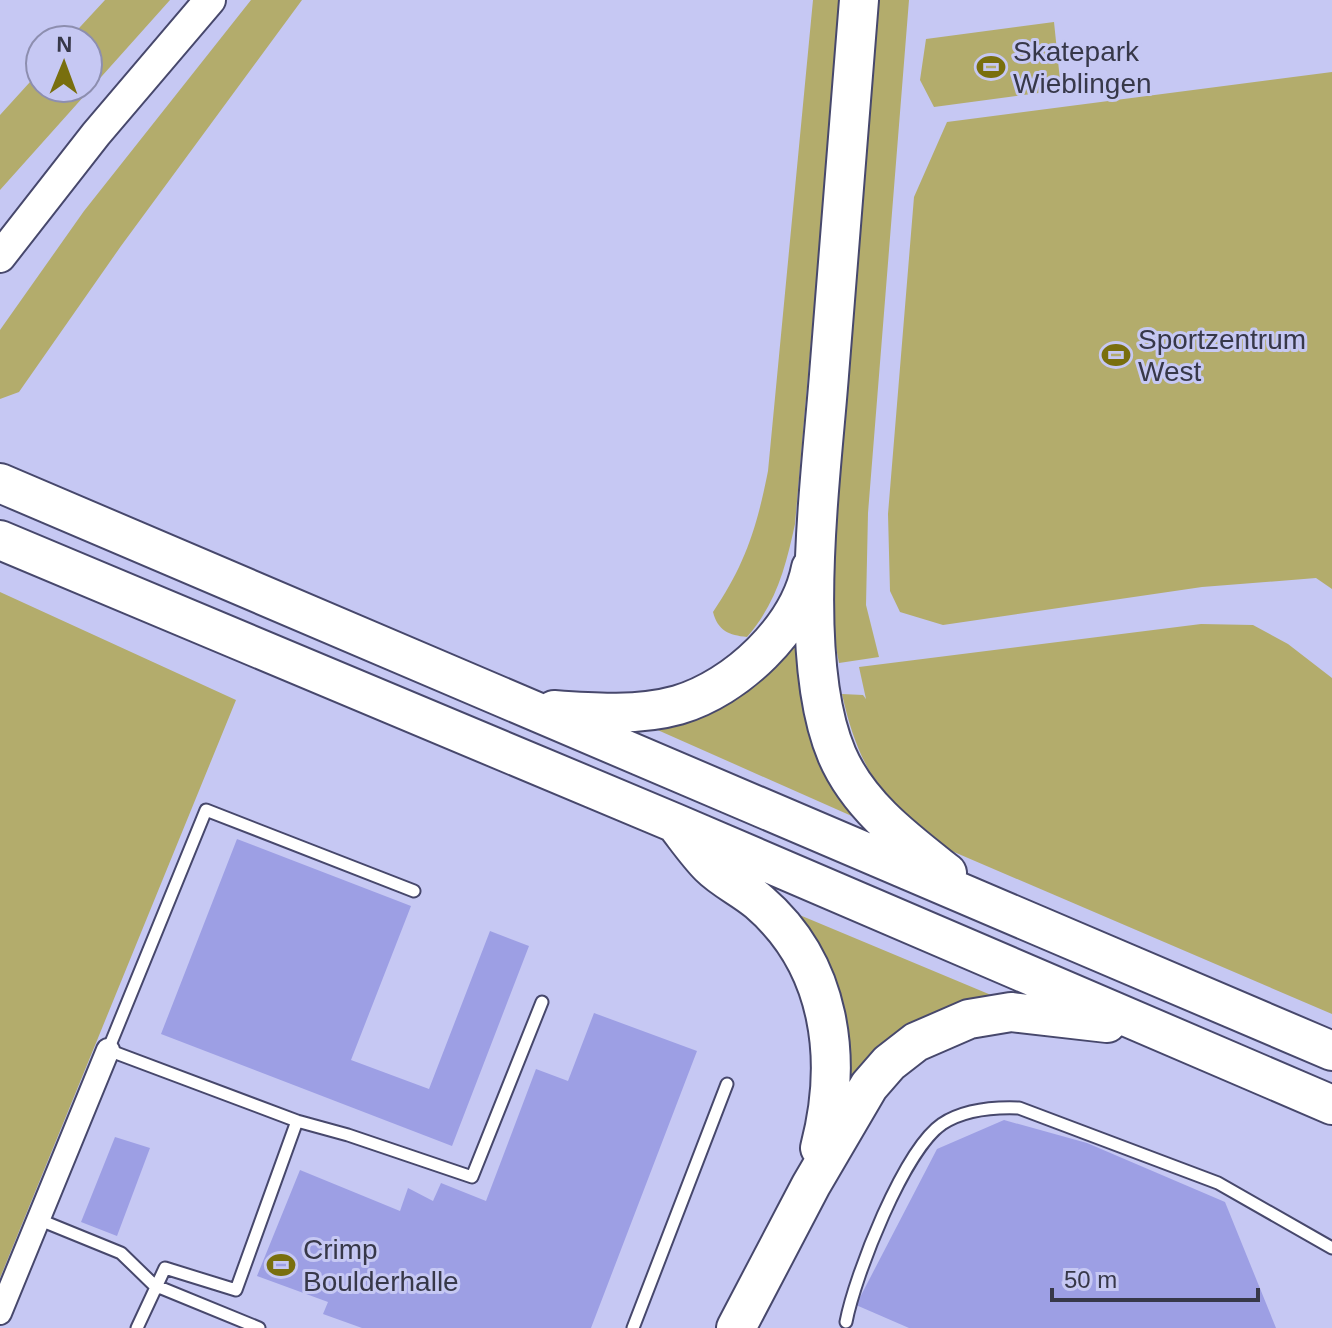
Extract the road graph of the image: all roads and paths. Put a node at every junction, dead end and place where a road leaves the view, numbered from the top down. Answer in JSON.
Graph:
{"nodes":[{"id":1,"x":210,"y":0,"type":"edge"},
{"id":2,"x":859,"y":0,"type":"edge"},
{"id":3,"x":0,"y":257,"type":"edge"},
{"id":4,"x":0,"y":483,"type":"edge"},
{"id":5,"x":0,"y":540,"type":"edge"},
{"id":6,"x":815,"y":546,"type":"junction"},
{"id":7,"x":502,"y":697,"type":"junction"},
{"id":8,"x":675,"y":823,"type":"junction"},
{"id":9,"x":414,"y":891,"type":"dead end"},
{"id":10,"x":984,"y":903,"type":"junction"},
{"id":11,"x":542,"y":1002,"type":"dead end"},
{"id":12,"x":1157,"y":1031,"type":"junction"},
{"id":13,"x":108,"y":1050,"type":"junction"},
{"id":14,"x":1332,"y":1051,"type":"edge"},
{"id":15,"x":727,"y":1084,"type":"dead end"},
{"id":16,"x":1332,"y":1105,"type":"edge"},
{"id":17,"x":297,"y":1121,"type":"junction"},
{"id":18,"x":811,"y":1185,"type":"junction"},
{"id":19,"x":40,"y":1220,"type":"junction"},
{"id":20,"x":1332,"y":1248,"type":"edge"},
{"id":21,"x":154,"y":1285,"type":"junction"},
{"id":22,"x":0,"y":1313,"type":"edge"},
{"id":23,"x":846,"y":1322,"type":"dead end"},
{"id":24,"x":137,"y":1328,"type":"edge"},
{"id":25,"x":259,"y":1328,"type":"edge"},
{"id":26,"x":633,"y":1328,"type":"edge"},
{"id":27,"x":736,"y":1328,"type":"edge"}],
"edges":[{"from":1,"to":3,"type":"main road"},
{"from":2,"to":6,"type":"highway"},
{"from":4,"to":7,"type":"highway"},
{"from":5,"to":8,"type":"highway"},
{"from":6,"to":7,"type":"highway"},
{"from":6,"to":10,"type":"highway"},
{"from":7,"to":10,"type":"highway"},
{"from":8,"to":12,"type":"highway"},
{"from":8,"to":18,"type":"highway"},
{"from":9,"to":13,"type":"lane"},
{"from":10,"to":14,"type":"highway"},
{"from":11,"to":17,"type":"lane"},
{"from":12,"to":16,"type":"highway"},
{"from":12,"to":18,"type":"highway"},
{"from":13,"to":17,"type":"lane"},
{"from":13,"to":19,"type":"street"},
{"from":15,"to":26,"type":"lane"},
{"from":17,"to":21,"type":"lane"},
{"from":18,"to":27,"type":"highway"},
{"from":19,"to":21,"type":"lane"},
{"from":19,"to":22,"type":"street"},
{"from":20,"to":23,"type":"lane"},
{"from":21,"to":24,"type":"lane"},
{"from":21,"to":25,"type":"lane"}]}
